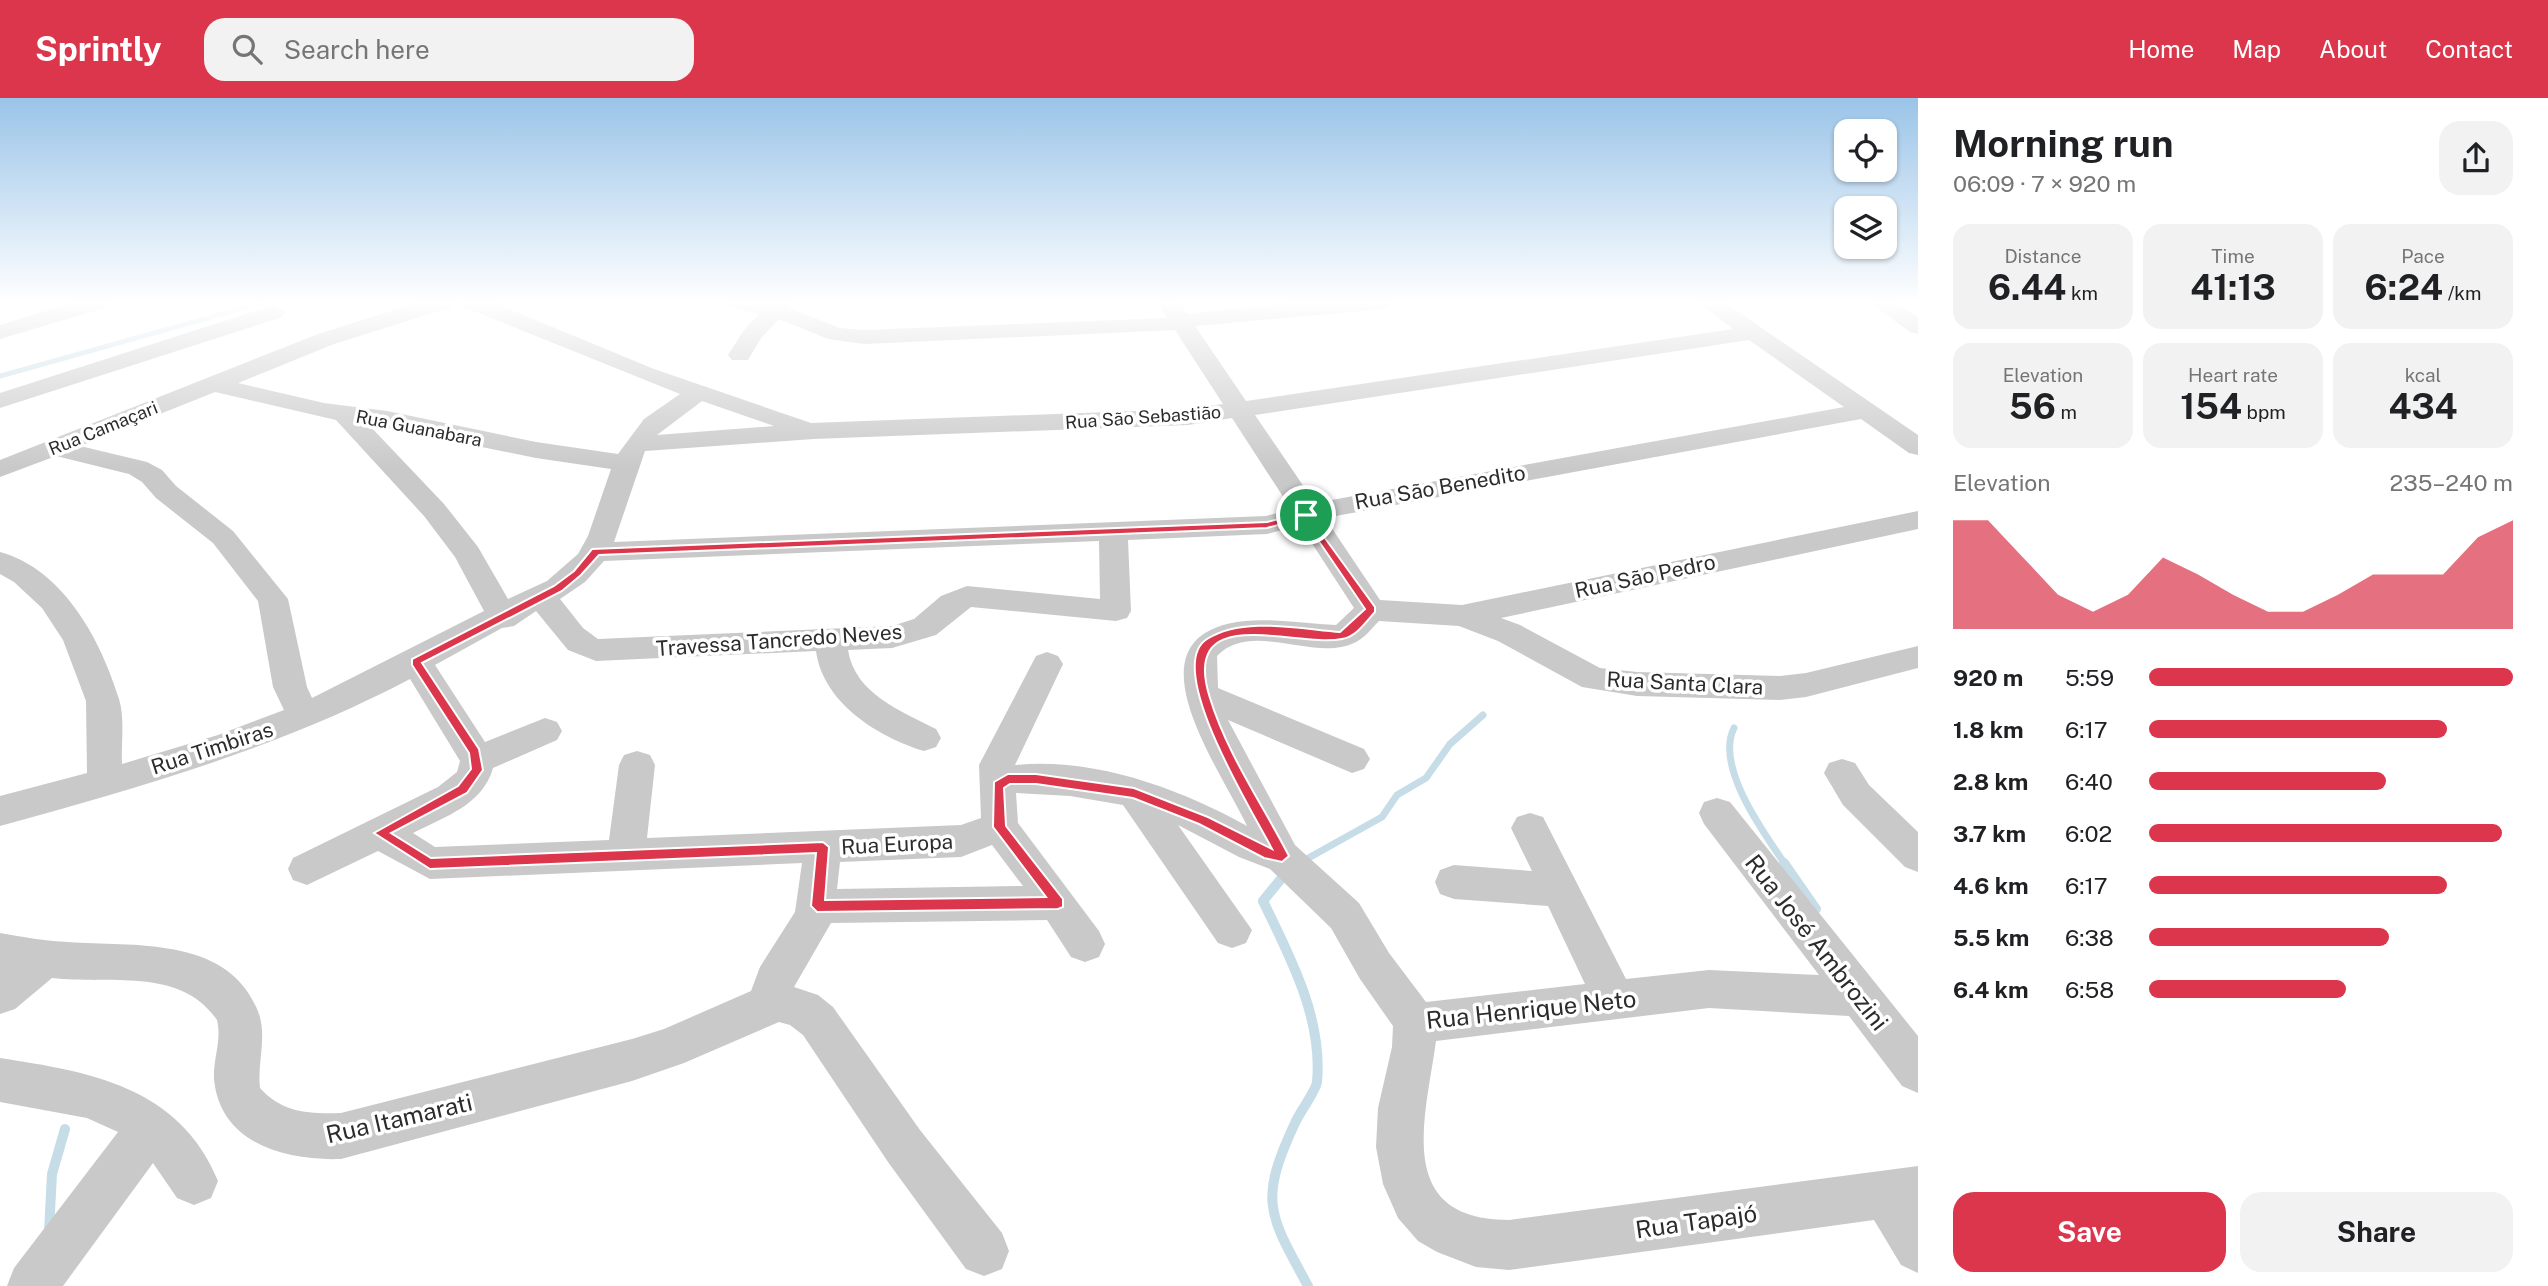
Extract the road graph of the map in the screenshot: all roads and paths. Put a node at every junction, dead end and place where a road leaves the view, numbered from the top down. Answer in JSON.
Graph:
{"nodes":[{"id":1,"x":134,"y":357,"type":"edge"},
{"id":2,"x":281,"y":357,"type":"edge"},
{"id":3,"x":612,"y":357,"type":"edge"},
{"id":4,"x":1205,"y":357,"type":"edge"},
{"id":5,"x":1591,"y":357,"type":"edge"},
{"id":6,"x":1787,"y":357,"type":"edge"},
{"id":7,"x":1814,"y":377,"type":"junction"},
{"id":8,"x":213,"y":384,"type":"junction"},
{"id":9,"x":700,"y":392,"type":"junction"},
{"id":10,"x":0,"y":401,"type":"edge"},
{"id":11,"x":1240,"y":410,"type":"junction"},
{"id":12,"x":1863,"y":411,"type":"junction"},
{"id":13,"x":344,"y":414,"type":"junction"},
{"id":14,"x":1918,"y":426,"type":"edge"},
{"id":15,"x":813,"y":431,"type":"junction"},
{"id":16,"x":1918,"y":447,"type":"edge"},
{"id":17,"x":55,"y":448,"type":"junction"},
{"id":18,"x":631,"y":453,"type":"junction"},
{"id":19,"x":0,"y":470,"type":"edge"},
{"id":20,"x":1306,"y":515,"type":"junction"},
{"id":21,"x":1918,"y":520,"type":"edge"},
{"id":22,"x":1114,"y":531,"type":"junction"},
{"id":23,"x":596,"y":552,"type":"junction"},
{"id":24,"x":0,"y":562,"type":"edge"},
{"id":25,"x":541,"y":596,"type":"junction"},
{"id":26,"x":1371,"y":610,"type":"junction"},
{"id":27,"x":1462,"y":616,"type":"junction"},
{"id":28,"x":503,"y":618,"type":"junction"},
{"id":29,"x":831,"y":642,"type":"junction"},
{"id":30,"x":1918,"y":657,"type":"edge"},
{"id":31,"x":416,"y":662,"type":"junction"},
{"id":32,"x":1047,"y":664,"type":"dead end"},
{"id":33,"x":1203,"y":695,"type":"junction"},
{"id":34,"x":304,"y":716,"type":"junction"},
{"id":35,"x":545,"y":731,"type":"dead end"},
{"id":36,"x":924,"y":738,"type":"dead end"},
{"id":37,"x":1352,"y":759,"type":"dead end"},
{"id":38,"x":478,"y":761,"type":"junction"},
{"id":39,"x":636,"y":765,"type":"dead end"},
{"id":40,"x":1842,"y":773,"type":"dead end"},
{"id":41,"x":105,"y":783,"type":"junction"},
{"id":42,"x":998,"y":785,"type":"junction"},
{"id":43,"x":1134,"y":793,"type":"junction"},
{"id":44,"x":0,"y":811,"type":"edge"},
{"id":45,"x":1717,"y":813,"type":"dead end"},
{"id":46,"x":1000,"y":827,"type":"junction"},
{"id":47,"x":1530,"y":828,"type":"dead end"},
{"id":48,"x":380,"y":833,"type":"junction"},
{"id":49,"x":823,"y":847,"type":"junction"},
{"id":50,"x":626,"y":856,"type":"junction"},
{"id":51,"x":1282,"y":856,"type":"junction"},
{"id":52,"x":1918,"y":856,"type":"edge"},
{"id":53,"x":307,"y":869,"type":"dead end"},
{"id":54,"x":1454,"y":882,"type":"dead end"},
{"id":55,"x":1559,"y":890,"type":"junction"},
{"id":56,"x":1058,"y":903,"type":"junction"},
{"id":57,"x":817,"y":906,"type":"junction"},
{"id":58,"x":1232,"y":930,"type":"dead end"},
{"id":59,"x":1085,"y":944,"type":"dead end"},
{"id":60,"x":0,"y":951,"type":"edge"},
{"id":61,"x":46,"y":958,"type":"junction"},
{"id":62,"x":0,"y":995,"type":"edge"},
{"id":63,"x":1860,"y":997,"type":"junction"},
{"id":64,"x":1615,"y":1001,"type":"junction"},
{"id":65,"x":769,"y":1003,"type":"junction"},
{"id":66,"x":1415,"y":1023,"type":"junction"},
{"id":67,"x":1918,"y":1071,"type":"edge"},
{"id":68,"x":0,"y":1080,"type":"edge"},
{"id":69,"x":150,"y":1128,"type":"junction"},
{"id":70,"x":194,"y":1181,"type":"dead end"},
{"id":71,"x":1902,"y":1193,"type":"edge"},
{"id":72,"x":1918,"y":1248,"type":"edge"},
{"id":73,"x":984,"y":1251,"type":"dead end"},
{"id":74,"x":32,"y":1286,"type":"edge"}],
"edges":[{"from":1,"to":10,"type":"street"},
{"from":2,"to":8,"type":"street","name":"Rua Camaçari"},
{"from":3,"to":9,"type":"street"},
{"from":4,"to":11,"type":"street"},
{"from":5,"to":11,"type":"street","name":"Rua São Sebastião"},
{"from":6,"to":7,"type":"street"},
{"from":7,"to":12,"type":"street"},
{"from":7,"to":14,"type":"street"},
{"from":8,"to":13,"type":"street","name":"Rua Guanabara"},
{"from":8,"to":17,"type":"street","name":"Rua Camaçari"},
{"from":9,"to":15,"type":"street"},
{"from":9,"to":18,"type":"street","name":"Rua Timbiras"},
{"from":11,"to":15,"type":"street","name":"Rua São Sebastião"},
{"from":11,"to":20,"type":"street"},
{"from":12,"to":16,"type":"street"},
{"from":12,"to":20,"type":"street","name":"Rua São Benedito"},
{"from":13,"to":18,"type":"street","name":"Rua Guanabara"},
{"from":13,"to":28,"type":"street"},
{"from":15,"to":18,"type":"street","name":"Rua São Sebastião"},
{"from":17,"to":19,"type":"street","name":"Rua Camaçari"},
{"from":17,"to":34,"type":"street"},
{"from":18,"to":23,"type":"street","name":"Rua Timbiras"},
{"from":20,"to":22,"type":"street","name":"Rua São Benedito"},
{"from":20,"to":26,"type":"street"},
{"from":21,"to":27,"type":"street","name":"Rua São Pedro"},
{"from":22,"to":23,"type":"street","name":"Rua São Benedito"},
{"from":22,"to":29,"type":"street","name":"Travessa Tancredo Neves"},
{"from":23,"to":25,"type":"street","name":"Rua Timbiras"},
{"from":24,"to":41,"type":"street"},
{"from":25,"to":28,"type":"street","name":"Rua Timbiras"},
{"from":25,"to":29,"type":"street","name":"Travessa Tancredo Neves"},
{"from":26,"to":27,"type":"street","name":"Rua São Pedro"},
{"from":26,"to":33,"type":"street"},
{"from":27,"to":30,"type":"street","name":"Rua Santa Clara"},
{"from":28,"to":31,"type":"street","name":"Rua Timbiras"},
{"from":29,"to":36,"type":"street"},
{"from":31,"to":34,"type":"street","name":"Rua Timbiras"},
{"from":31,"to":38,"type":"street"},
{"from":32,"to":42,"type":"street"},
{"from":33,"to":37,"type":"street"},
{"from":33,"to":51,"type":"street"},
{"from":34,"to":41,"type":"street","name":"Rua Timbiras"},
{"from":35,"to":38,"type":"street"},
{"from":38,"to":48,"type":"street"},
{"from":39,"to":50,"type":"street"},
{"from":40,"to":52,"type":"street"},
{"from":41,"to":44,"type":"street","name":"Rua Timbiras"},
{"from":42,"to":43,"type":"street"},
{"from":42,"to":46,"type":"street"},
{"from":43,"to":51,"type":"street"},
{"from":43,"to":58,"type":"street"},
{"from":45,"to":63,"type":"street","name":"Rua José Ambrozini"},
{"from":46,"to":49,"type":"street","name":"Rua Europa"},
{"from":46,"to":56,"type":"street"},
{"from":47,"to":55,"type":"street"},
{"from":48,"to":50,"type":"street","name":"Rua Europa"},
{"from":48,"to":53,"type":"street"},
{"from":49,"to":50,"type":"street","name":"Rua Europa"},
{"from":49,"to":57,"type":"street"},
{"from":51,"to":66,"type":"street","name":"Rua Henrique Neto"},
{"from":54,"to":55,"type":"street"},
{"from":55,"to":64,"type":"street"},
{"from":56,"to":57,"type":"street"},
{"from":56,"to":59,"type":"street"},
{"from":57,"to":65,"type":"street"},
{"from":60,"to":61,"type":"street","name":"Rua Itamarati"},
{"from":61,"to":62,"type":"street"},
{"from":61,"to":65,"type":"street","name":"Rua Itamarati"},
{"from":63,"to":64,"type":"street","name":"Rua Henrique Neto"},
{"from":63,"to":67,"type":"street","name":"Rua José Ambrozini"},
{"from":64,"to":66,"type":"street","name":"Rua Henrique Neto"},
{"from":65,"to":73,"type":"street"},
{"from":66,"to":71,"type":"street","name":"Rua Tapajó"},
{"from":68,"to":69,"type":"street"},
{"from":69,"to":70,"type":"street"},
{"from":69,"to":74,"type":"street"},
{"from":71,"to":72,"type":"street"}]}
